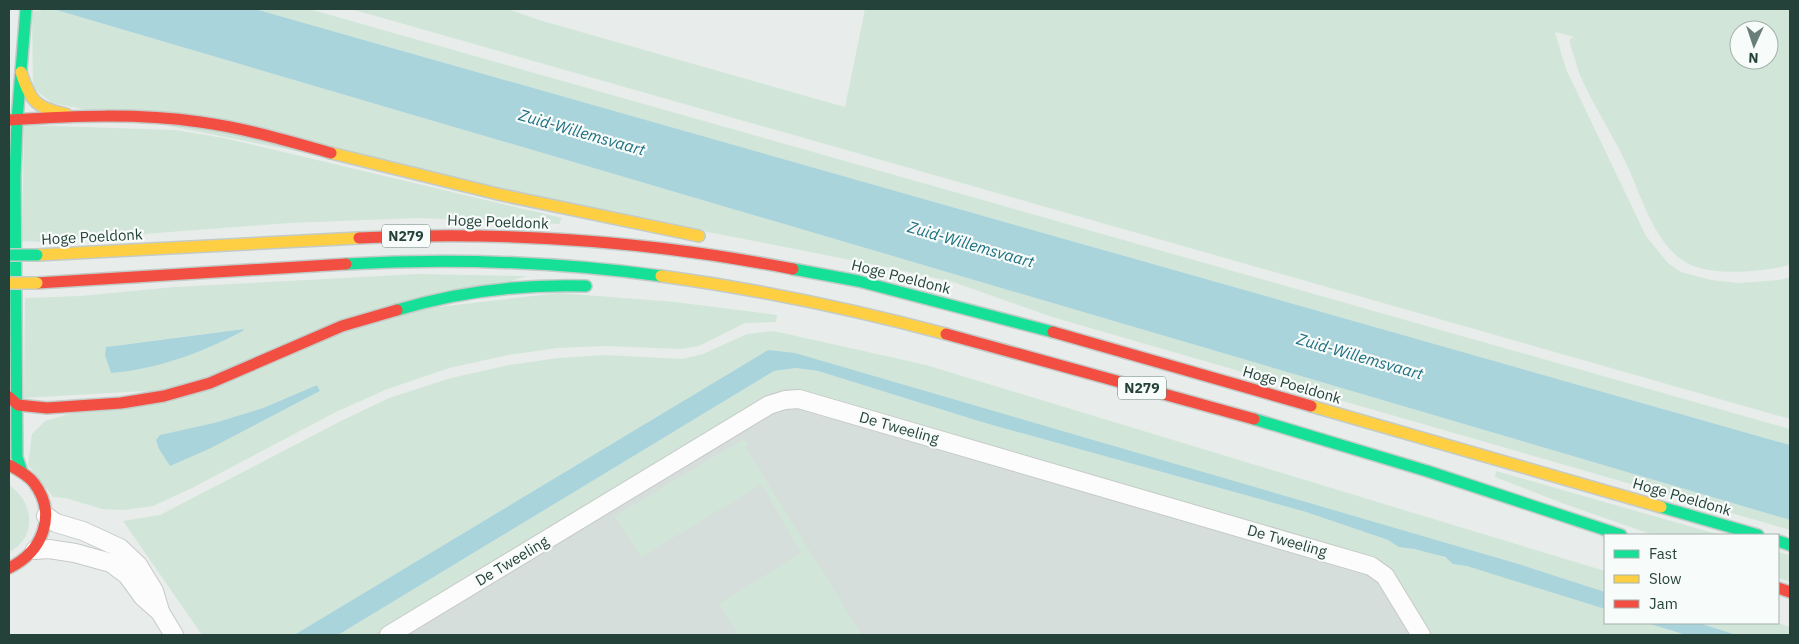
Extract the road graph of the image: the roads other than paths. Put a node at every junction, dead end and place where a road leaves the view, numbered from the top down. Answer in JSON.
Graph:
{"nodes":[{"id":1,"x":26,"y":9,"type":"edge"},
{"id":2,"x":13,"y":32,"type":"dead end"},
{"id":3,"x":21,"y":72,"type":"junction"},
{"id":4,"x":75,"y":116,"type":"junction"},
{"id":5,"x":13,"y":120,"type":"edge"},
{"id":6,"x":714,"y":239,"type":"dead end"},
{"id":7,"x":751,"y":250,"type":"dead end"},
{"id":8,"x":9,"y":255,"type":"edge"},
{"id":9,"x":774,"y":265,"type":"junction"},
{"id":10,"x":9,"y":283,"type":"edge"},
{"id":11,"x":722,"y":285,"type":"junction"},
{"id":12,"x":598,"y":287,"type":"dead end"},
{"id":13,"x":676,"y":290,"type":"dead end"},
{"id":14,"x":9,"y":397,"type":"edge"},
{"id":15,"x":18,"y":405,"type":"junction"},
{"id":16,"x":9,"y":465,"type":"edge"},
{"id":17,"x":22,"y":472,"type":"junction"},
{"id":18,"x":46,"y":516,"type":"junction"},
{"id":19,"x":1618,"y":534,"type":"edge"},
{"id":20,"x":1755,"y":534,"type":"edge"},
{"id":21,"x":34,"y":550,"type":"junction"},
{"id":22,"x":9,"y":568,"type":"edge"},
{"id":23,"x":160,"y":612,"type":"junction"},
{"id":24,"x":174,"y":635,"type":"edge"},
{"id":25,"x":389,"y":635,"type":"edge"},
{"id":26,"x":1421,"y":635,"type":"edge"}],
"edges":[{"from":1,"to":2,"type":"main road"},
{"from":1,"to":3,"type":"main road"},
{"from":3,"to":4,"type":"main road"},
{"from":3,"to":5,"type":"main road"},
{"from":4,"to":5,"type":"main road"},
{"from":4,"to":6,"type":"main road"},
{"from":5,"to":15,"type":"main road"},
{"from":7,"to":9,"type":"main road","number":"N279"},
{"from":8,"to":9,"type":"main road","name":"Hoge Poeldonk","number":"N279","bridge":true},
{"from":9,"to":20,"type":"main road","name":"Hoge Poeldonk","number":"N279"},
{"from":10,"to":11,"type":"main road","number":"N279","bridge":true},
{"from":11,"to":13,"type":"main road","number":"N279"},
{"from":11,"to":19,"type":"main road","number":"N279"},
{"from":12,"to":15,"type":"main road"},
{"from":14,"to":15,"type":"main road"},
{"from":15,"to":17,"type":"main road"},
{"from":16,"to":17,"type":"main road"},
{"from":17,"to":18,"type":"main road"},
{"from":18,"to":21,"type":"main road"},
{"from":18,"to":23,"type":"street"},
{"from":21,"to":22,"type":"main road"},
{"from":21,"to":23,"type":"street"},
{"from":23,"to":24,"type":"street"},
{"from":25,"to":26,"type":"street","name":"De Tweeling"}]}
